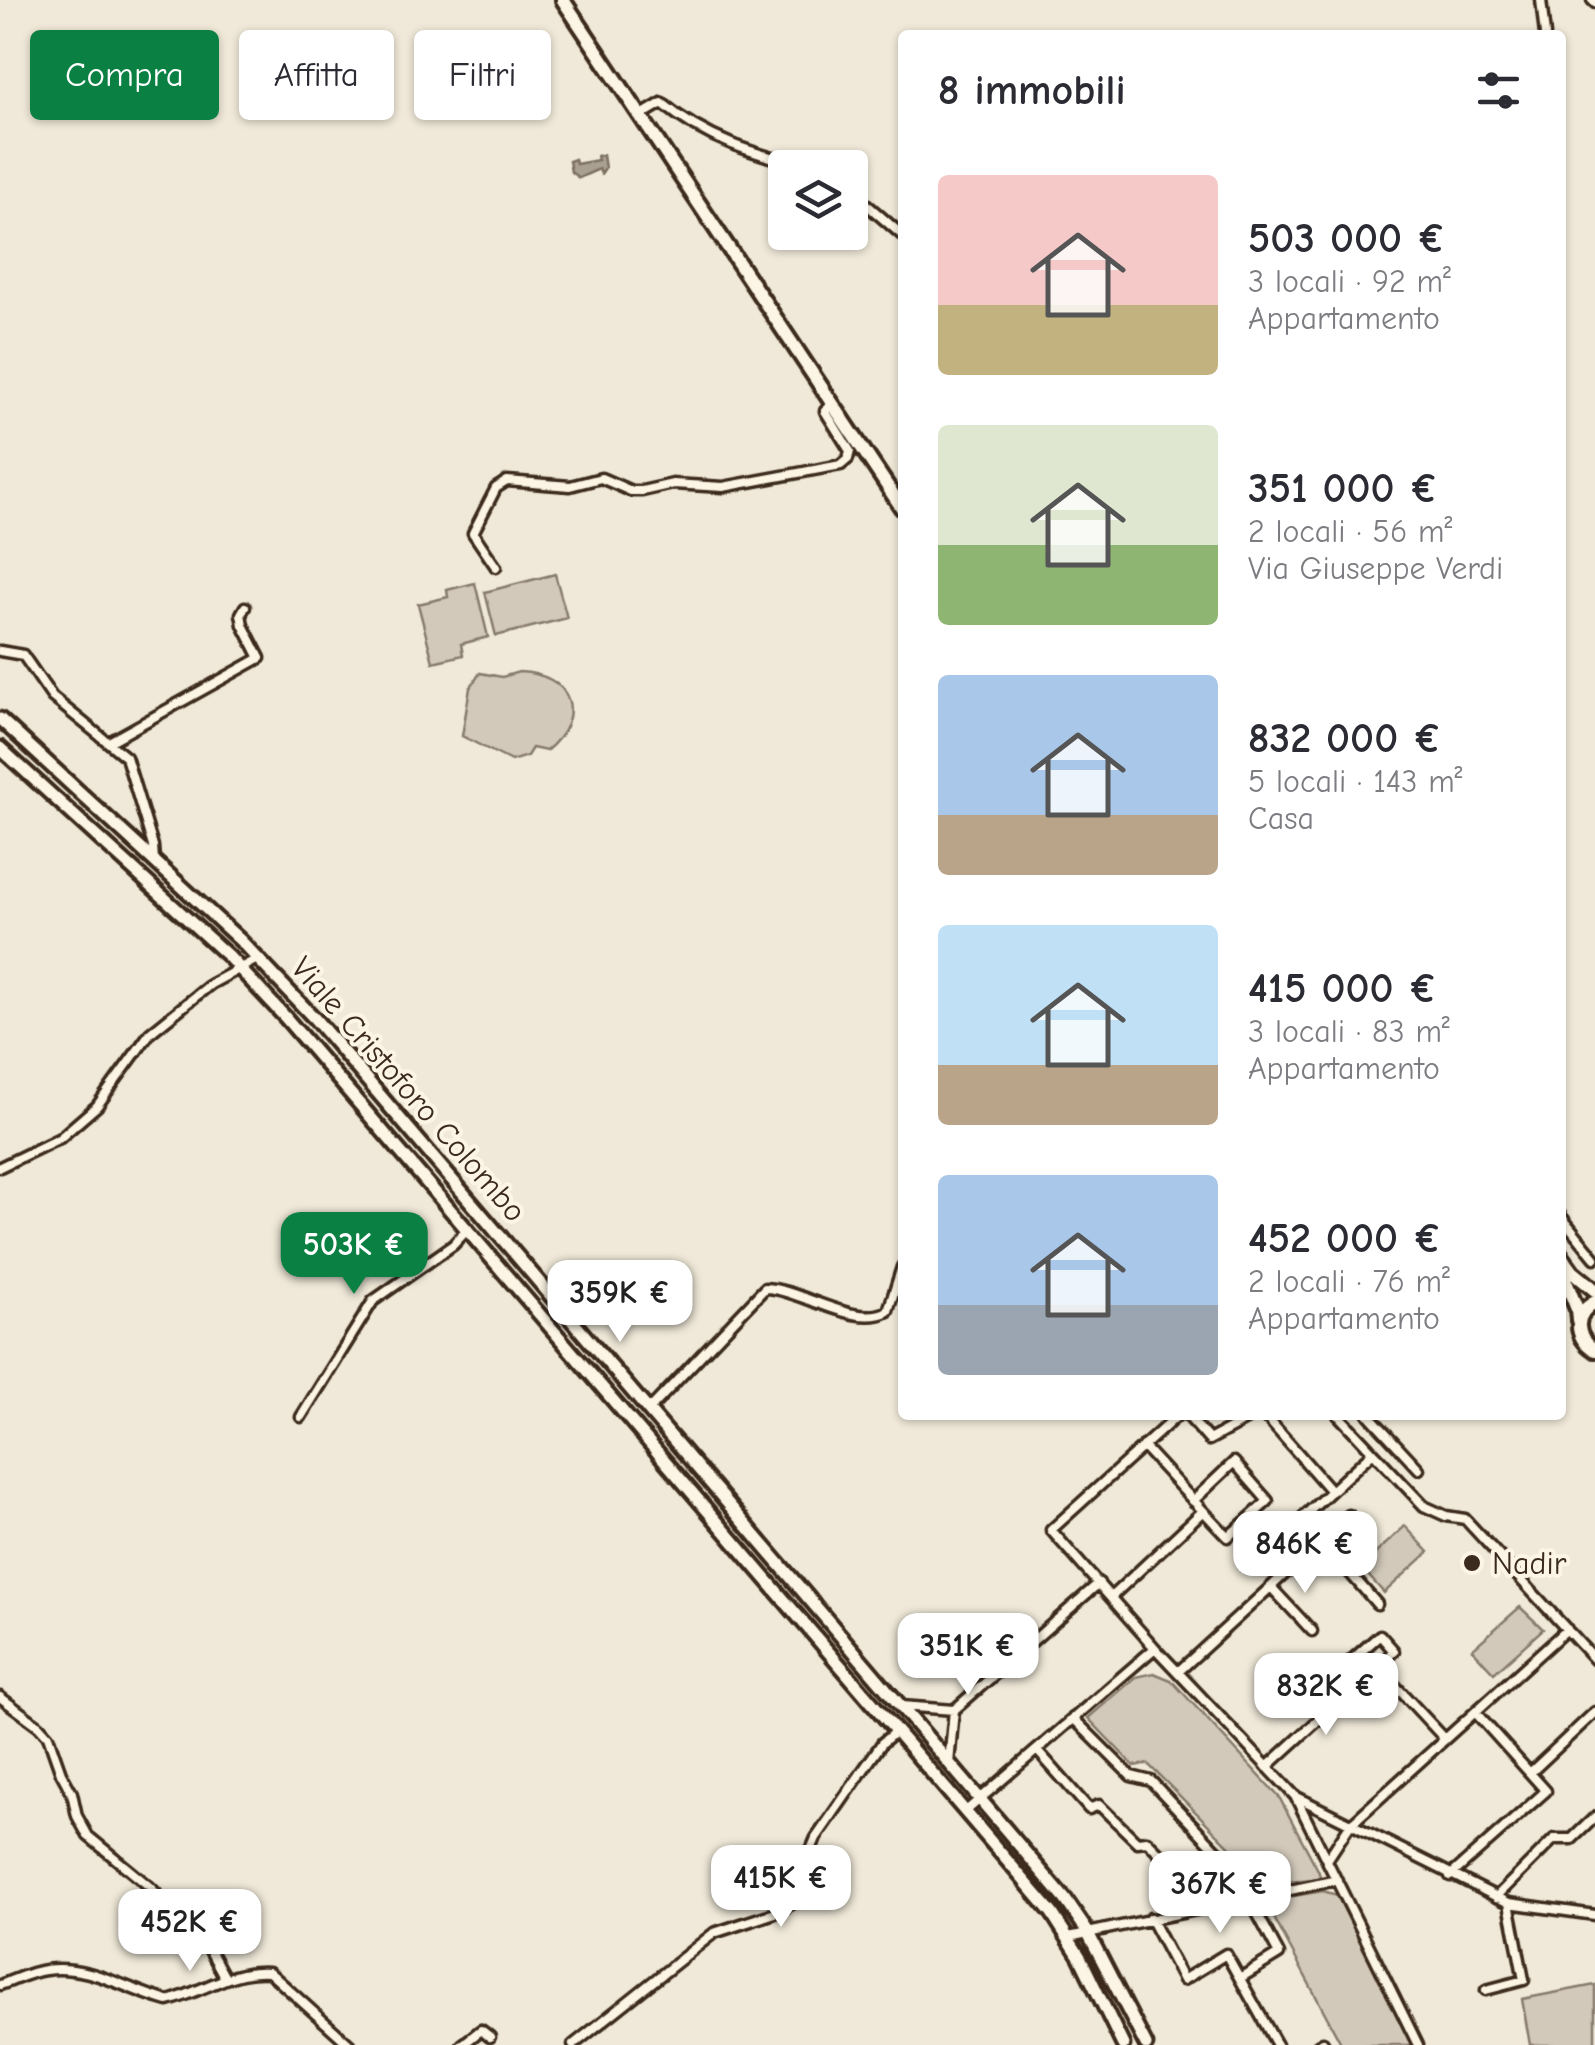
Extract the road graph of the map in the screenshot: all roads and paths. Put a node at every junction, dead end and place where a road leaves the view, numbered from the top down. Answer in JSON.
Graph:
{"nodes":[{"id":1,"x":563,"y":0,"type":"edge"},
{"id":2,"x":1542,"y":0,"type":"edge"},
{"id":3,"x":1545,"y":30,"type":"edge"},
{"id":4,"x":640,"y":116,"type":"junction"},
{"id":5,"x":768,"y":158,"type":"edge"},
{"id":6,"x":868,"y":206,"type":"edge"},
{"id":7,"x":898,"y":232,"type":"edge"},
{"id":8,"x":833,"y":404,"type":"junction"},
{"id":9,"x":898,"y":502,"type":"edge"},
{"id":10,"x":496,"y":567,"type":"dead end"},
{"id":11,"x":245,"y":607,"type":"dead end"},
{"id":12,"x":0,"y":651,"type":"edge"},
{"id":13,"x":0,"y":720,"type":"edge"},
{"id":14,"x":109,"y":742,"type":"junction"},
{"id":15,"x":0,"y":748,"type":"edge"},
{"id":16,"x":154,"y":860,"type":"junction"},
{"id":17,"x":259,"y":958,"type":"junction"},
{"id":18,"x":241,"y":969,"type":"junction"},
{"id":19,"x":0,"y":1167,"type":"edge"},
{"id":20,"x":1566,"y":1223,"type":"edge"},
{"id":21,"x":468,"y":1229,"type":"junction"},
{"id":22,"x":1595,"y":1258,"type":"edge"},
{"id":23,"x":1566,"y":1262,"type":"edge"},
{"id":24,"x":898,"y":1280,"type":"edge"},
{"id":25,"x":1566,"y":1282,"type":"edge"},
{"id":26,"x":1593,"y":1295,"type":"edge"},
{"id":27,"x":1578,"y":1322,"type":"junction"},
{"id":28,"x":1595,"y":1350,"type":"edge"},
{"id":29,"x":648,"y":1410,"type":"junction"},
{"id":30,"x":301,"y":1417,"type":"dead end"},
{"id":31,"x":1172,"y":1420,"type":"edge"},
{"id":32,"x":1192,"y":1420,"type":"edge"},
{"id":33,"x":1247,"y":1420,"type":"edge"},
{"id":34,"x":1269,"y":1420,"type":"edge"},
{"id":35,"x":1342,"y":1420,"type":"edge"},
{"id":36,"x":1374,"y":1420,"type":"edge"},
{"id":37,"x":1143,"y":1446,"type":"junction"},
{"id":38,"x":1372,"y":1453,"type":"junction"},
{"id":39,"x":1419,"y":1469,"type":"dead end"},
{"id":40,"x":704,"y":1475,"type":"junction"},
{"id":41,"x":689,"y":1488,"type":"junction"},
{"id":42,"x":1331,"y":1491,"type":"junction"},
{"id":43,"x":1193,"y":1500,"type":"junction"},
{"id":44,"x":1203,"y":1511,"type":"junction"},
{"id":45,"x":1349,"y":1515,"type":"dead end"},
{"id":46,"x":1321,"y":1541,"type":"junction"},
{"id":47,"x":1099,"y":1583,"type":"junction"},
{"id":48,"x":1271,"y":1587,"type":"junction"},
{"id":49,"x":1110,"y":1597,"type":"junction"},
{"id":50,"x":1377,"y":1604,"type":"dead end"},
{"id":51,"x":1567,"y":1629,"type":"junction"},
{"id":52,"x":1312,"y":1630,"type":"dead end"},
{"id":53,"x":1154,"y":1648,"type":"junction"},
{"id":54,"x":1595,"y":1660,"type":"edge"},
{"id":55,"x":1377,"y":1666,"type":"junction"},
{"id":56,"x":1178,"y":1672,"type":"junction"},
{"id":57,"x":1360,"y":1681,"type":"junction"},
{"id":58,"x":0,"y":1697,"type":"edge"},
{"id":59,"x":900,"y":1706,"type":"junction"},
{"id":60,"x":954,"y":1710,"type":"junction"},
{"id":61,"x":1476,"y":1712,"type":"junction"},
{"id":62,"x":1595,"y":1712,"type":"edge"},
{"id":63,"x":1072,"y":1718,"type":"junction"},
{"id":64,"x":897,"y":1730,"type":"junction"},
{"id":65,"x":1445,"y":1739,"type":"junction"},
{"id":66,"x":1037,"y":1750,"type":"junction"},
{"id":67,"x":949,"y":1763,"type":"junction"},
{"id":68,"x":1267,"y":1767,"type":"junction"},
{"id":69,"x":1530,"y":1773,"type":"junction"},
{"id":70,"x":1295,"y":1796,"type":"junction"},
{"id":71,"x":981,"y":1798,"type":"junction"},
{"id":72,"x":966,"y":1812,"type":"junction"},
{"id":73,"x":1595,"y":1818,"type":"edge"},
{"id":74,"x":1350,"y":1825,"type":"junction"},
{"id":75,"x":1327,"y":1860,"type":"junction"},
{"id":76,"x":1450,"y":1876,"type":"junction"},
{"id":77,"x":1337,"y":1880,"type":"junction"},
{"id":78,"x":1259,"y":1896,"type":"junction"},
{"id":79,"x":1496,"y":1897,"type":"junction"},
{"id":80,"x":1249,"y":1898,"type":"junction"},
{"id":81,"x":1509,"y":1903,"type":"junction"},
{"id":82,"x":1212,"y":1905,"type":"junction"},
{"id":83,"x":1595,"y":1914,"type":"edge"},
{"id":84,"x":1150,"y":1918,"type":"junction"},
{"id":85,"x":1087,"y":1930,"type":"junction"},
{"id":86,"x":1069,"y":1937,"type":"junction"},
{"id":87,"x":225,"y":1978,"type":"junction"},
{"id":88,"x":1240,"y":1978,"type":"junction"},
{"id":89,"x":0,"y":1985,"type":"edge"},
{"id":90,"x":1486,"y":1990,"type":"dead end"},
{"id":91,"x":490,"y":2037,"type":"dead end"},
{"id":92,"x":573,"y":2044,"type":"edge"},
{"id":93,"x":350,"y":2045,"type":"edge"},
{"id":94,"x":462,"y":2045,"type":"edge"},
{"id":95,"x":1123,"y":2045,"type":"edge"},
{"id":96,"x":1146,"y":2045,"type":"edge"},
{"id":97,"x":1276,"y":2045,"type":"edge"},
{"id":98,"x":1418,"y":2045,"type":"edge"}],
"edges":[{"from":1,"to":4,"type":"main road"},
{"from":2,"to":3,"type":"street"},
{"from":4,"to":5,"type":"street"},
{"from":4,"to":8,"type":"main road"},
{"from":6,"to":7,"type":"street"},
{"from":8,"to":9,"type":"main road"},
{"from":8,"to":10,"type":"street"},
{"from":11,"to":14,"type":"street"},
{"from":12,"to":14,"type":"street"},
{"from":13,"to":16,"type":"main road","name":"Viale Cristoforo Colombo"},
{"from":14,"to":16,"type":"street"},
{"from":15,"to":18,"type":"main road","name":"Viale Cristoforo Colombo"},
{"from":16,"to":17,"type":"main road","name":"Viale Cristoforo Colombo"},
{"from":17,"to":18,"type":"street"},
{"from":17,"to":29,"type":"main road","name":"Viale Cristoforo Colombo"},
{"from":18,"to":19,"type":"street"},
{"from":18,"to":21,"type":"main road","name":"Viale Cristoforo Colombo"},
{"from":20,"to":22,"type":"street"},
{"from":21,"to":30,"type":"street"},
{"from":21,"to":41,"type":"main road","name":"Viale Cristoforo Colombo"},
{"from":23,"to":26,"type":"main road"},
{"from":24,"to":29,"type":"street"},
{"from":25,"to":27,"type":"main road"},
{"from":26,"to":27,"type":"main road"},
{"from":27,"to":28,"type":"main road"},
{"from":29,"to":40,"type":"main road","name":"Viale Cristoforo Colombo"},
{"from":31,"to":37,"type":"street"},
{"from":32,"to":33,"type":"street"},
{"from":34,"to":42,"type":"street"},
{"from":35,"to":38,"type":"street"},
{"from":36,"to":39,"type":"street"},
{"from":37,"to":43,"type":"street"},
{"from":37,"to":47,"type":"street"},
{"from":38,"to":42,"type":"street"},
{"from":38,"to":51,"type":"street"},
{"from":40,"to":41,"type":"street"},
{"from":40,"to":59,"type":"main road","name":"Viale Cristoforo Colombo"},
{"from":41,"to":64,"type":"main road","name":"Viale Cristoforo Colombo"},
{"from":42,"to":46,"type":"street"},
{"from":43,"to":44,"type":"street"},
{"from":43,"to":44,"type":"street"},
{"from":44,"to":49,"type":"street"},
{"from":45,"to":46,"type":"street"},
{"from":46,"to":48,"type":"street"},
{"from":46,"to":50,"type":"street"},
{"from":47,"to":49,"type":"street"},
{"from":47,"to":60,"type":"street"},
{"from":48,"to":52,"type":"street"},
{"from":48,"to":56,"type":"street"},
{"from":49,"to":53,"type":"street"},
{"from":51,"to":54,"type":"street"},
{"from":51,"to":61,"type":"street"},
{"from":53,"to":56,"type":"street"},
{"from":53,"to":63,"type":"street"},
{"from":55,"to":57,"type":"street"},
{"from":55,"to":57,"type":"street"},
{"from":55,"to":65,"type":"street"},
{"from":56,"to":68,"type":"street"},
{"from":57,"to":68,"type":"street"},
{"from":58,"to":87,"type":"street"},
{"from":59,"to":60,"type":"street"},
{"from":59,"to":67,"type":"main road","name":"Viale Cristoforo Colombo"},
{"from":60,"to":67,"type":"street"},
{"from":61,"to":65,"type":"street"},
{"from":61,"to":69,"type":"street"},
{"from":62,"to":69,"type":"street"},
{"from":63,"to":66,"type":"street"},
{"from":63,"to":78,"type":"street"},
{"from":64,"to":72,"type":"main road","name":"Viale Cristoforo Colombo"},
{"from":64,"to":92,"type":"street"},
{"from":65,"to":74,"type":"street"},
{"from":66,"to":71,"type":"street"},
{"from":66,"to":82,"type":"street"},
{"from":67,"to":71,"type":"main road","name":"Viale Cristoforo Colombo"},
{"from":68,"to":70,"type":"street"},
{"from":69,"to":76,"type":"street"},
{"from":70,"to":74,"type":"street"},
{"from":70,"to":75,"type":"street"},
{"from":71,"to":72,"type":"street"},
{"from":71,"to":85,"type":"main road","name":"Viale Cristoforo Colombo"},
{"from":72,"to":86,"type":"main road","name":"Viale Cristoforo Colombo"},
{"from":73,"to":79,"type":"street"},
{"from":74,"to":75,"type":"street"},
{"from":74,"to":76,"type":"street"},
{"from":75,"to":77,"type":"street"},
{"from":76,"to":79,"type":"street"},
{"from":77,"to":78,"type":"street"},
{"from":77,"to":98,"type":"street"},
{"from":78,"to":80,"type":"street"},
{"from":79,"to":81,"type":"street"},
{"from":80,"to":82,"type":"street"},
{"from":80,"to":88,"type":"street"},
{"from":81,"to":83,"type":"street"},
{"from":81,"to":90,"type":"street"},
{"from":82,"to":84,"type":"street"},
{"from":84,"to":85,"type":"street"},
{"from":84,"to":88,"type":"street"},
{"from":85,"to":86,"type":"street"},
{"from":85,"to":96,"type":"main road","name":"Viale Cristoforo Colombo"},
{"from":86,"to":95,"type":"main road","name":"Viale Cristoforo Colombo"},
{"from":87,"to":89,"type":"street"},
{"from":87,"to":93,"type":"street"},
{"from":88,"to":97,"type":"street"},
{"from":91,"to":94,"type":"street"}]}
